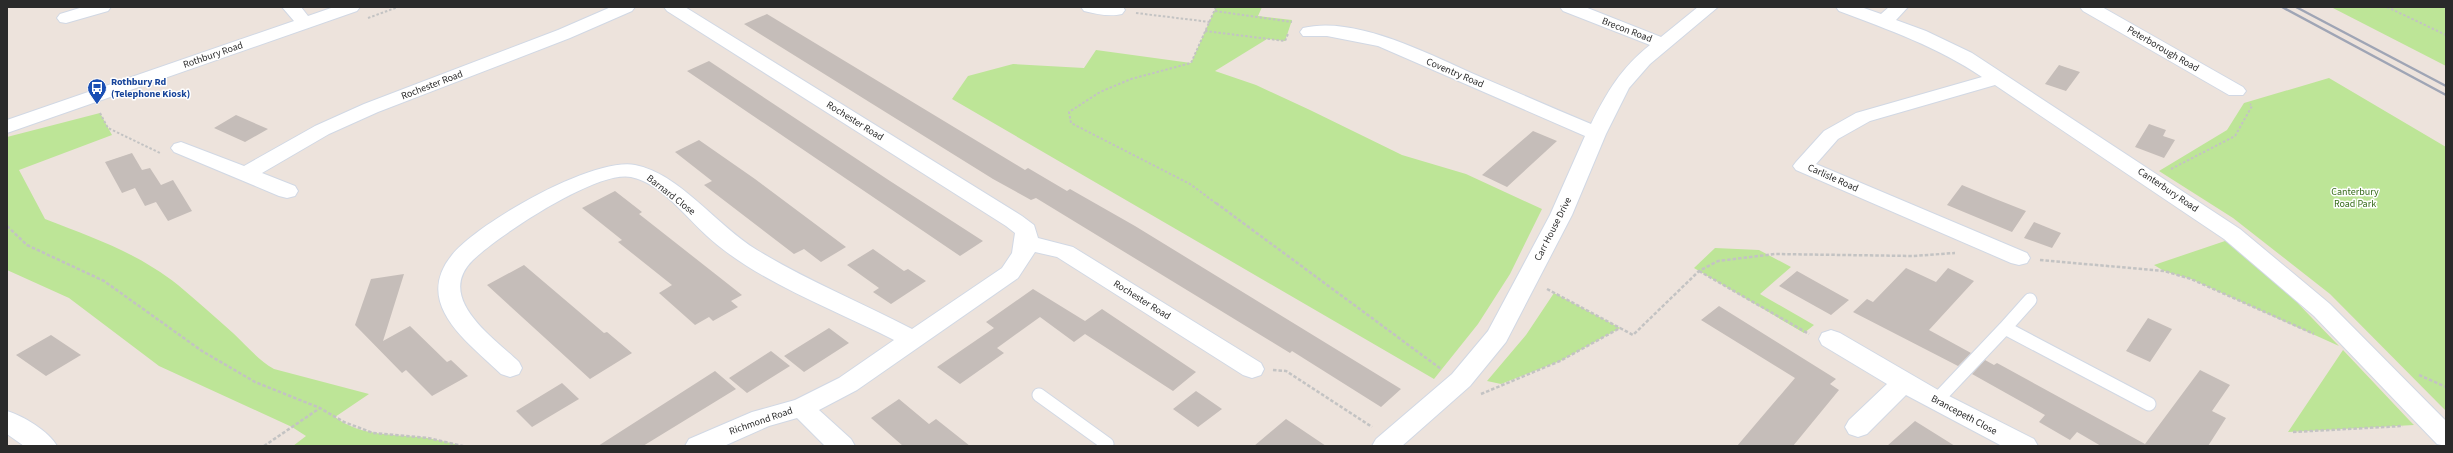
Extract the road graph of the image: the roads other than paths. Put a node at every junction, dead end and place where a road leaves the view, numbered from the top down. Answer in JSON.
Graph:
{"nodes":[{"id":1,"x":102,"y":7,"type":"edge"},
{"id":2,"x":291,"y":7,"type":"edge"},
{"id":3,"x":351,"y":7,"type":"edge"},
{"id":4,"x":626,"y":7,"type":"edge"},
{"id":5,"x":673,"y":7,"type":"edge"},
{"id":6,"x":1090,"y":7,"type":"edge"},
{"id":7,"x":1569,"y":7,"type":"edge"},
{"id":8,"x":1709,"y":7,"type":"edge"},
{"id":9,"x":1845,"y":7,"type":"edge"},
{"id":10,"x":2090,"y":7,"type":"edge"},
{"id":11,"x":1114,"y":14,"type":"edge"},
{"id":12,"x":1892,"y":14,"type":"edge"},
{"id":13,"x":66,"y":18,"type":"dead end"},
{"id":14,"x":305,"y":23,"type":"junction"},
{"id":15,"x":1309,"y":32,"type":"dead end"},
{"id":16,"x":1663,"y":44,"type":"junction"},
{"id":17,"x":1998,"y":78,"type":"junction"},
{"id":18,"x":2236,"y":91,"type":"road end"},
{"id":19,"x":7,"y":127,"type":"edge"},
{"id":20,"x":1596,"y":134,"type":"junction"},
{"id":21,"x":180,"y":148,"type":"road end"},
{"id":22,"x":245,"y":174,"type":"junction"},
{"id":23,"x":287,"y":191,"type":"dead end"},
{"id":24,"x":1028,"y":242,"type":"junction"},
{"id":25,"x":2019,"y":258,"type":"road end"},
{"id":26,"x":2030,"y":300,"type":"dead end"},
{"id":27,"x":2005,"y":328,"type":"junction"},
{"id":28,"x":912,"y":339,"type":"junction"},
{"id":29,"x":1830,"y":339,"type":"road end"},
{"id":30,"x":510,"y":368,"type":"dead end"},
{"id":31,"x":1252,"y":369,"type":"road end"},
{"id":32,"x":1904,"y":382,"type":"junction"},
{"id":33,"x":1039,"y":395,"type":"dead end"},
{"id":34,"x":1936,"y":401,"type":"junction"},
{"id":35,"x":2149,"y":404,"type":"dead end"},
{"id":36,"x":803,"y":407,"type":"junction"},
{"id":37,"x":7,"y":421,"type":"edge"},
{"id":38,"x":1858,"y":427,"type":"dead end"},
{"id":39,"x":2440,"y":430,"type":"edge"},
{"id":40,"x":1389,"y":443,"type":"edge"},
{"id":41,"x":44,"y":446,"type":"edge"},
{"id":42,"x":698,"y":446,"type":"edge"},
{"id":43,"x":842,"y":446,"type":"edge"},
{"id":44,"x":1104,"y":446,"type":"edge"},
{"id":45,"x":2025,"y":446,"type":"edge"}],
"edges":[{"from":1,"to":13,"type":"street"},
{"from":2,"to":14,"type":"street"},
{"from":3,"to":14,"type":"street","name":"Rothbury Road"},
{"from":4,"to":22,"type":"street","name":"Rochester Road"},
{"from":5,"to":24,"type":"street","name":"Rochester Road"},
{"from":6,"to":11,"type":"street"},
{"from":7,"to":16,"type":"street","name":"Brecon Road"},
{"from":8,"to":16,"type":"street","name":"Carr House Drive"},
{"from":9,"to":12,"type":"street","name":"Canterbury Road"},
{"from":10,"to":18,"type":"street","name":"Peterborough Road"},
{"from":12,"to":17,"type":"street","name":"Canterbury Road"},
{"from":14,"to":19,"type":"street","name":"Rothbury Road"},
{"from":15,"to":20,"type":"street","name":"Coventry Road"},
{"from":16,"to":20,"type":"street","name":"Carr House Drive"},
{"from":17,"to":25,"type":"street","name":"Carlisle Road"},
{"from":17,"to":39,"type":"street","name":"Canterbury Road"},
{"from":20,"to":40,"type":"street","name":"Carr House Drive"},
{"from":21,"to":22,"type":"street"},
{"from":22,"to":23,"type":"street"},
{"from":24,"to":28,"type":"street"},
{"from":24,"to":31,"type":"street","name":"Rochester Road"},
{"from":26,"to":27,"type":"lane"},
{"from":27,"to":34,"type":"lane"},
{"from":27,"to":35,"type":"lane"},
{"from":28,"to":30,"type":"street","name":"Barnard Close"},
{"from":28,"to":36,"type":"street"},
{"from":29,"to":32,"type":"street","name":"Brancepeth Close"},
{"from":32,"to":34,"type":"street","name":"Brancepeth Close"},
{"from":32,"to":38,"type":"street"},
{"from":33,"to":44,"type":"lane"},
{"from":34,"to":45,"type":"street","name":"Brancepeth Close"},
{"from":36,"to":42,"type":"street","name":"Richmond Road"},
{"from":36,"to":43,"type":"street"},
{"from":37,"to":41,"type":"street"}]}
